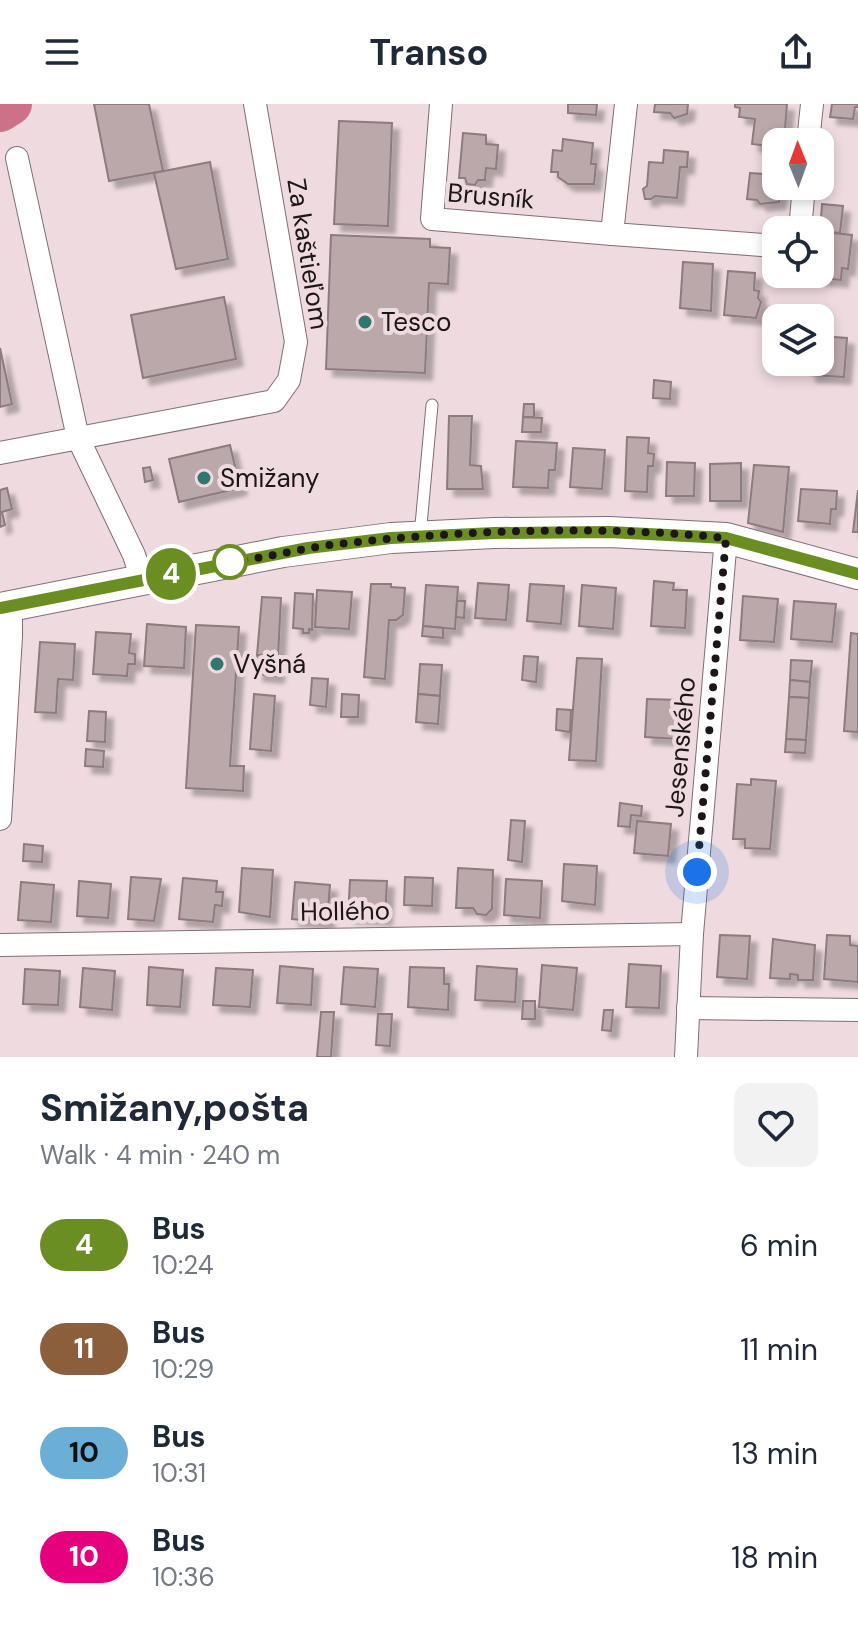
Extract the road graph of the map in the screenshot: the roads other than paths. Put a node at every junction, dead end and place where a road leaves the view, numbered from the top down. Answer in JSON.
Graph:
{"nodes":[{"id":1,"x":255,"y":104,"type":"edge"},
{"id":2,"x":441,"y":104,"type":"edge"},
{"id":3,"x":626,"y":104,"type":"edge"},
{"id":4,"x":812,"y":104,"type":"edge"},
{"id":5,"x":809,"y":128,"type":"edge"},
{"id":6,"x":17,"y":158,"type":"dead end"},
{"id":7,"x":612,"y":234,"type":"junction"},
{"id":8,"x":762,"y":245,"type":"edge"},
{"id":9,"x":432,"y":405,"type":"dead end"},
{"id":10,"x":78,"y":438,"type":"junction"},
{"id":11,"x":0,"y":453,"type":"edge"},
{"id":12,"x":420,"y":537,"type":"junction"},
{"id":13,"x":726,"y":538,"type":"junction"},
{"id":14,"x":858,"y":574,"type":"edge"},
{"id":15,"x":142,"y":580,"type":"junction"},
{"id":16,"x":6,"y":607,"type":"edge"},
{"id":17,"x":0,"y":819,"type":"edge"},
{"id":18,"x":692,"y":934,"type":"junction"},
{"id":19,"x":0,"y":945,"type":"edge"},
{"id":20,"x":688,"y":1008,"type":"junction"},
{"id":21,"x":858,"y":1010,"type":"edge"},
{"id":22,"x":686,"y":1057,"type":"edge"}],
"edges":[{"from":1,"to":10,"type":"street","name":"Za kaštieľom"},
{"from":2,"to":7,"type":"street","name":"Brusník"},
{"from":3,"to":7,"type":"street"},
{"from":4,"to":5,"type":"street"},
{"from":6,"to":10,"type":"street"},
{"from":7,"to":8,"type":"street","name":"Brusník"},
{"from":9,"to":12,"type":"lane"},
{"from":10,"to":11,"type":"street","name":"Za kaštieľom"},
{"from":10,"to":15,"type":"street"},
{"from":12,"to":13,"type":"main road"},
{"from":12,"to":15,"type":"main road"},
{"from":13,"to":14,"type":"main road"},
{"from":13,"to":18,"type":"street","name":"Jesenského"},
{"from":15,"to":16,"type":"main road"},
{"from":16,"to":17,"type":"street"},
{"from":18,"to":19,"type":"street","name":"Hollého"},
{"from":18,"to":20,"type":"street","name":"Jesenského"},
{"from":20,"to":21,"type":"street"},
{"from":20,"to":22,"type":"street","name":"Jesenského"}]}
